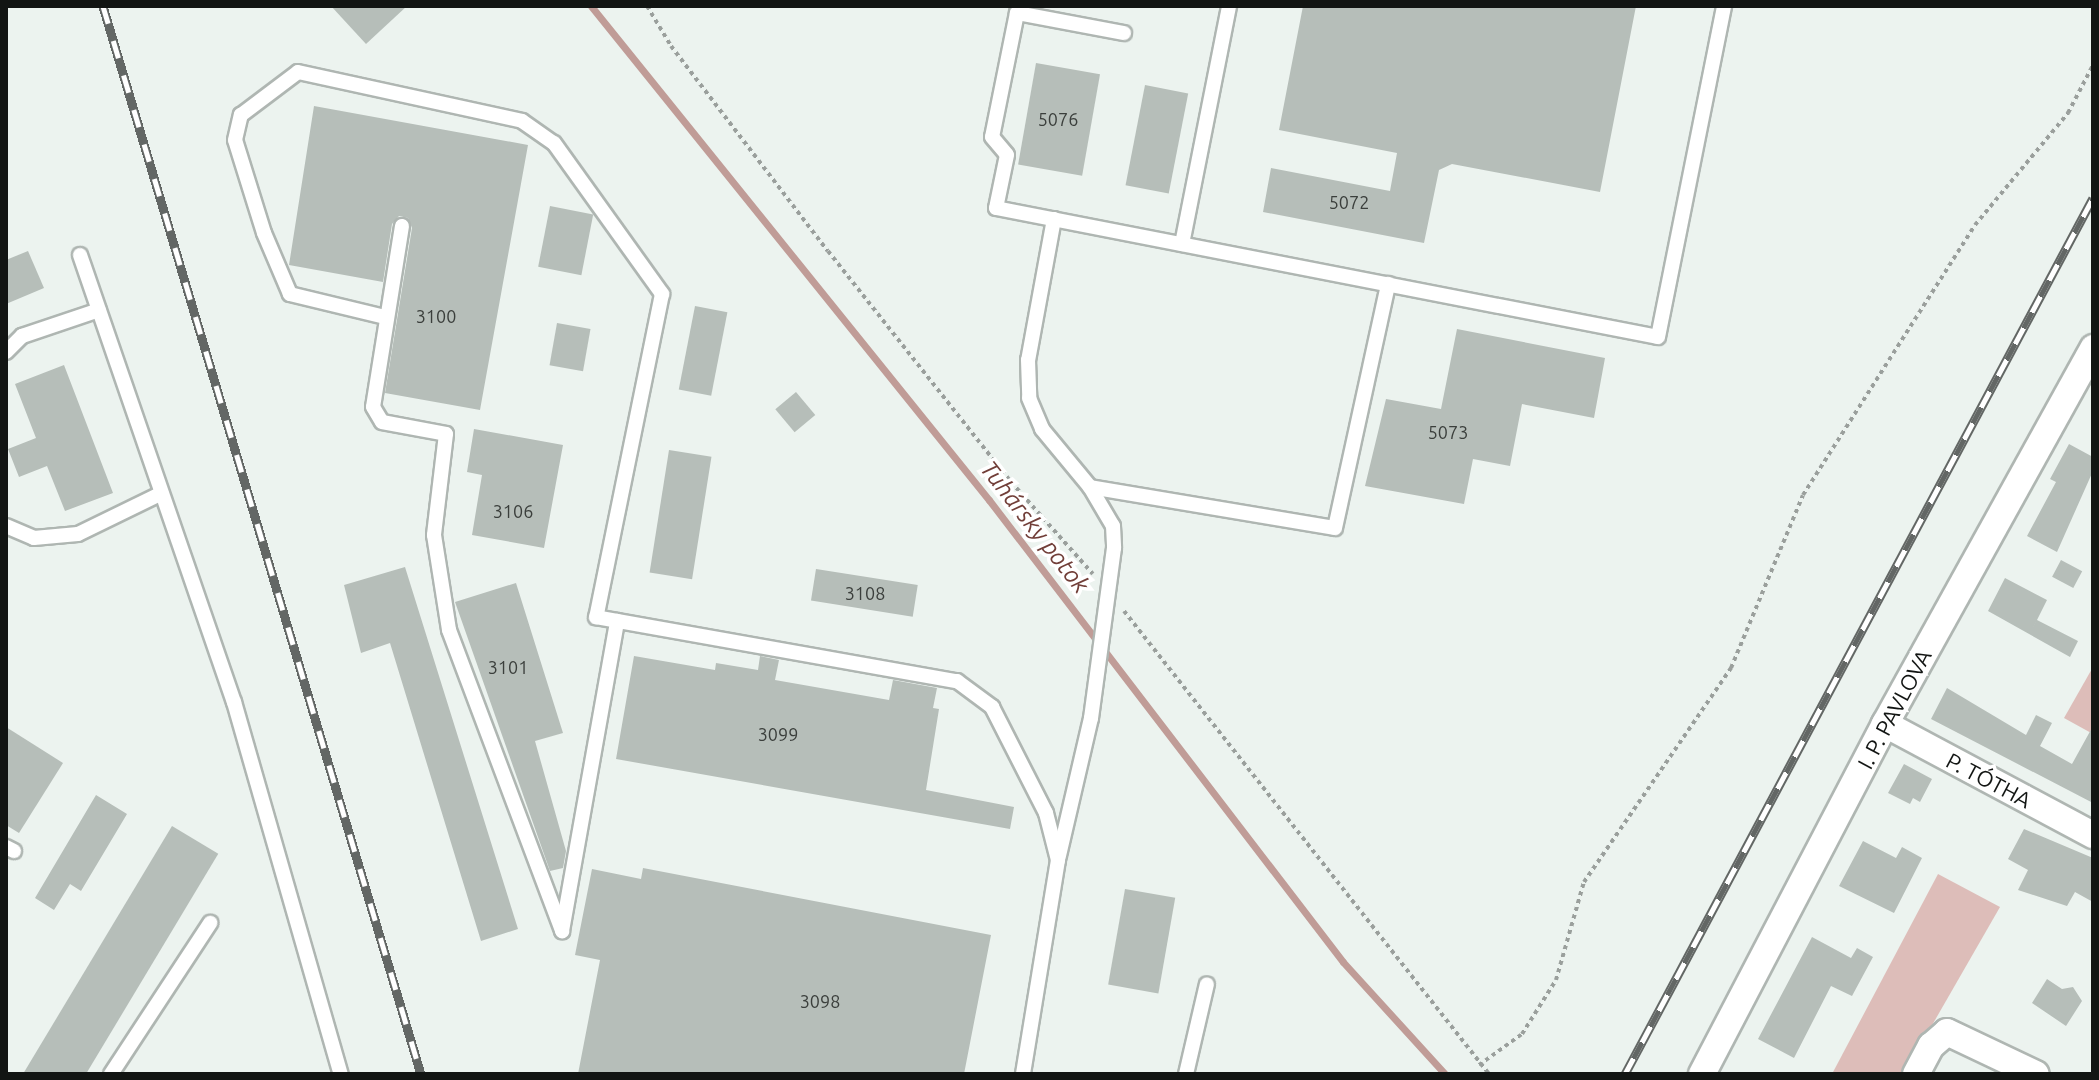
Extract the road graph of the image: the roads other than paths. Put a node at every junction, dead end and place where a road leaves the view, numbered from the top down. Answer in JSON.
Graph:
{"nodes":[{"id":1,"x":1229,"y":6,"type":"edge"},
{"id":2,"x":1724,"y":6,"type":"edge"},
{"id":3,"x":1124,"y":33,"type":"dead end"},
{"id":4,"x":1054,"y":219,"type":"junction"},
{"id":5,"x":402,"y":226,"type":"dead end"},
{"id":6,"x":1182,"y":244,"type":"junction"},
{"id":7,"x":80,"y":255,"type":"dead end"},
{"id":8,"x":1388,"y":284,"type":"junction"},
{"id":9,"x":99,"y":310,"type":"junction"},
{"id":10,"x":385,"y":317,"type":"junction"},
{"id":11,"x":2093,"y":348,"type":"edge"},
{"id":12,"x":6,"y":352,"type":"edge"},
{"id":13,"x":1090,"y":487,"type":"junction"},
{"id":14,"x":162,"y":493,"type":"junction"},
{"id":15,"x":6,"y":526,"type":"edge"},
{"id":16,"x":617,"y":621,"type":"junction"},
{"id":17,"x":1885,"y":724,"type":"junction"},
{"id":18,"x":2093,"y":835,"type":"edge"},
{"id":19,"x":1058,"y":860,"type":"junction"},
{"id":20,"x":210,"y":923,"type":"dead end"},
{"id":21,"x":1207,"y":984,"type":"dead end"},
{"id":22,"x":111,"y":1074,"type":"edge"},
{"id":23,"x":341,"y":1074,"type":"edge"},
{"id":24,"x":1023,"y":1074,"type":"edge"},
{"id":25,"x":1186,"y":1074,"type":"edge"},
{"id":26,"x":1702,"y":1074,"type":"edge"},
{"id":27,"x":1916,"y":1074,"type":"edge"},
{"id":28,"x":2036,"y":1074,"type":"edge"}],
"edges":[{"from":1,"to":6,"type":"lane"},
{"from":2,"to":8,"type":"lane"},
{"from":3,"to":4,"type":"lane"},
{"from":4,"to":6,"type":"lane"},
{"from":4,"to":13,"type":"lane"},
{"from":5,"to":10,"type":"lane"},
{"from":6,"to":8,"type":"lane"},
{"from":7,"to":9,"type":"lane"},
{"from":8,"to":13,"type":"lane"},
{"from":9,"to":12,"type":"lane"},
{"from":9,"to":14,"type":"lane"},
{"from":10,"to":16,"type":"lane"},
{"from":10,"to":16,"type":"lane"},
{"from":11,"to":17,"type":"street","name":"I. P. PAVLOVA"},
{"from":13,"to":19,"type":"lane"},
{"from":14,"to":15,"type":"lane"},
{"from":14,"to":23,"type":"lane"},
{"from":16,"to":19,"type":"lane"},
{"from":17,"to":18,"type":"street","name":"P. TÓTHA"},
{"from":17,"to":26,"type":"street","name":"I. P. PAVLOVA"},
{"from":19,"to":24,"type":"lane"},
{"from":20,"to":22,"type":"lane"},
{"from":21,"to":25,"type":"lane"},
{"from":27,"to":28,"type":"street"}]}
